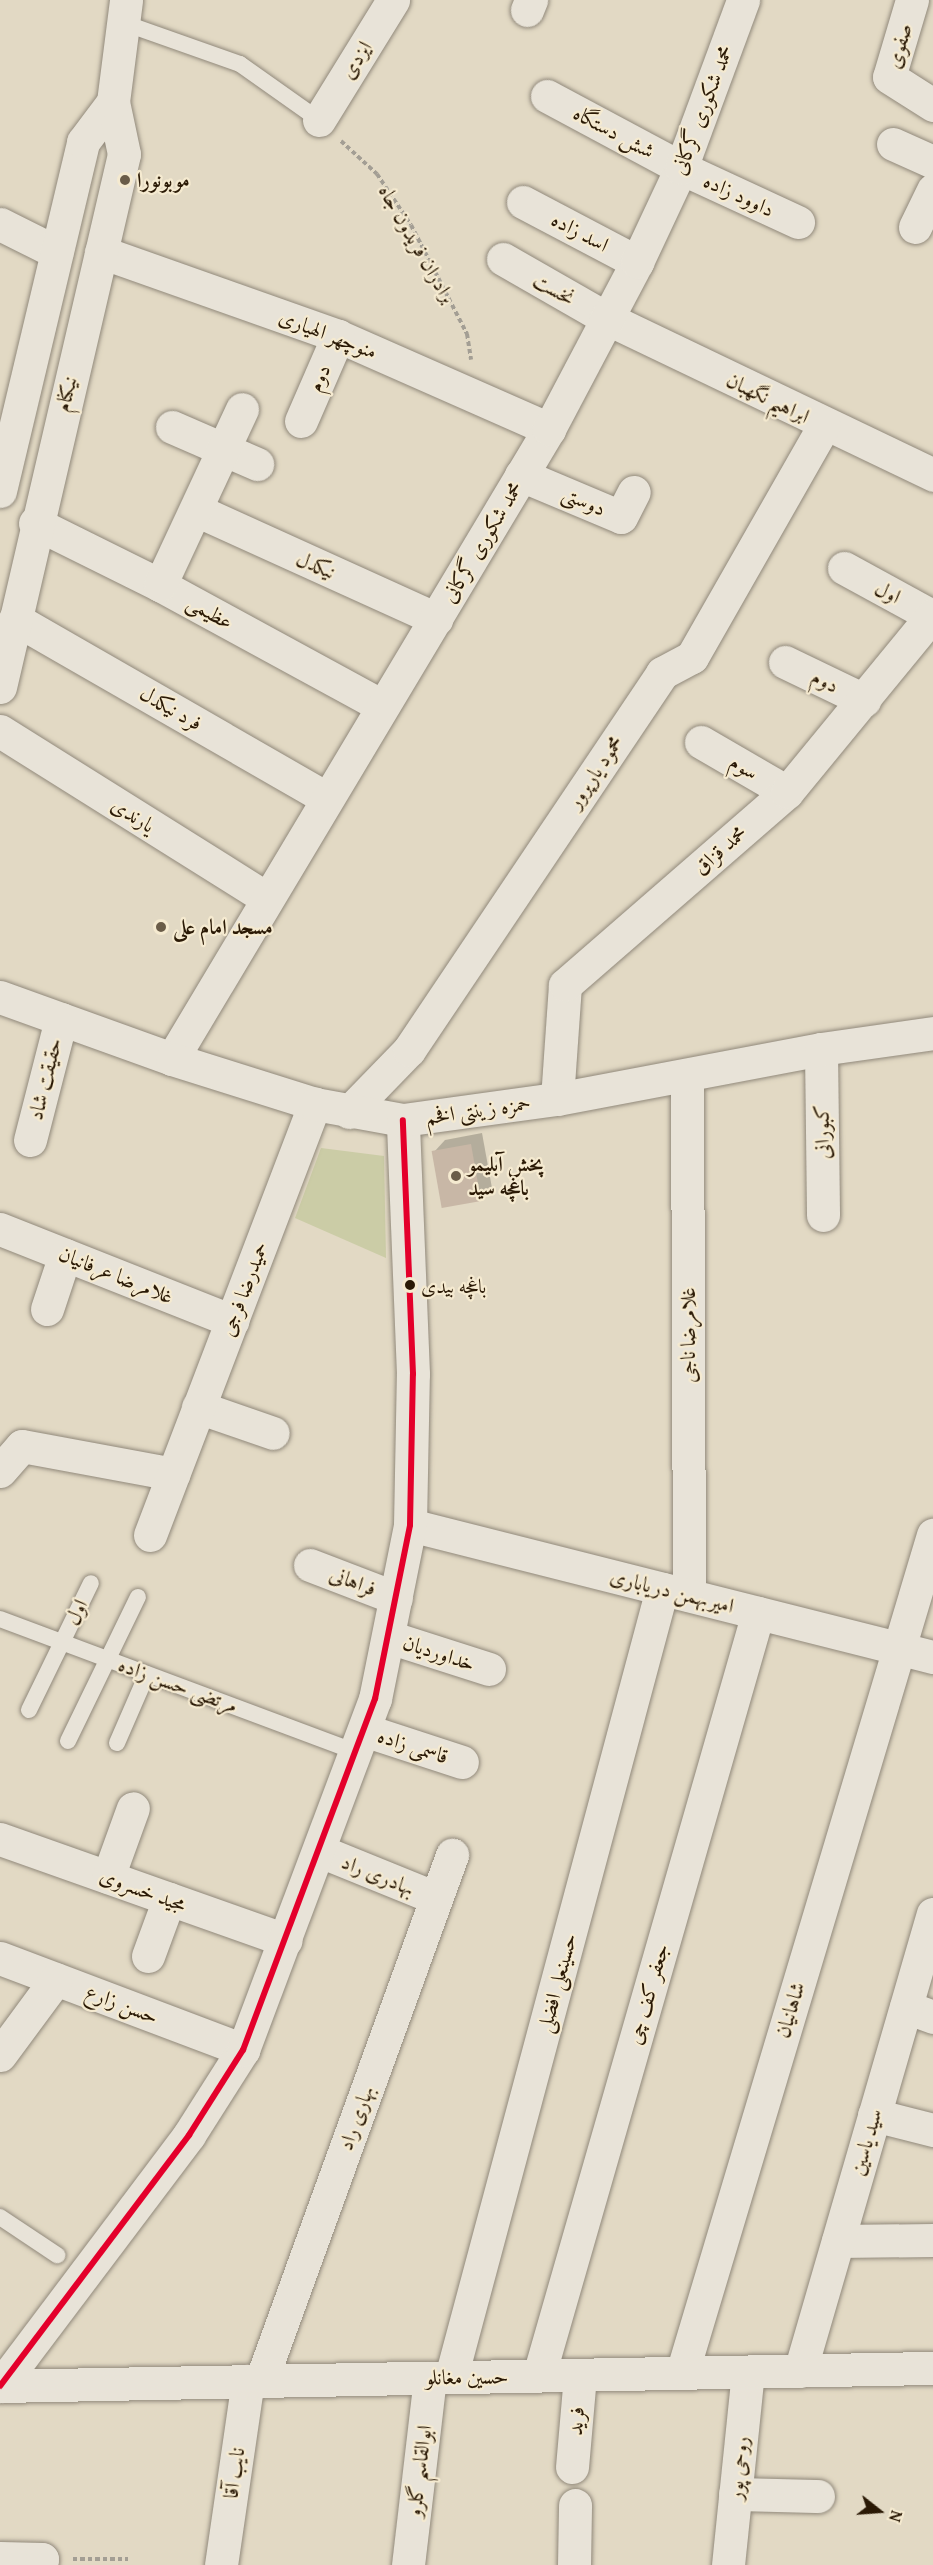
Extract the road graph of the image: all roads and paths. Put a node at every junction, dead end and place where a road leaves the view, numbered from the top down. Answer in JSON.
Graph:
{"nodes":[{"id":1,"x":393,"y":0,"type":"edge"},
{"id":2,"x":912,"y":0,"type":"edge"},
{"id":3,"x":736,"y":2,"type":"edge"},
{"id":4,"x":125,"y":12,"type":"edge"},
{"id":5,"x":547,"y":96,"type":"dead end"},
{"id":6,"x":112,"y":102,"type":"junction"},
{"id":7,"x":933,"y":105,"type":"edge"},
{"id":8,"x":319,"y":120,"type":"junction"},
{"id":9,"x":893,"y":144,"type":"dead end"},
{"id":10,"x":933,"y":162,"type":"edge"},
{"id":11,"x":681,"y":168,"type":"junction"},
{"id":12,"x":933,"y":190,"type":"edge"},
{"id":13,"x":523,"y":202,"type":"dead end"},
{"id":14,"x":798,"y":222,"type":"dead end"},
{"id":15,"x":0,"y":224,"type":"edge"},
{"id":16,"x":915,"y":227,"type":"dead end"},
{"id":17,"x":56,"y":252,"type":"junction"},
{"id":18,"x":101,"y":252,"type":"junction"},
{"id":19,"x":502,"y":259,"type":"dead end"},
{"id":20,"x":637,"y":262,"type":"junction"},
{"id":21,"x":606,"y":318,"type":"junction"},
{"id":22,"x":338,"y":336,"type":"junction"},
{"id":23,"x":476,"y":394,"type":"junction"},
{"id":24,"x":242,"y":409,"type":"dead end"},
{"id":25,"x":301,"y":421,"type":"dead end"},
{"id":26,"x":824,"y":426,"type":"junction"},
{"id":27,"x":172,"y":427,"type":"dead end"},
{"id":28,"x":549,"y":429,"type":"junction"},
{"id":29,"x":6,"y":439,"type":"edge"},
{"id":30,"x":224,"y":449,"type":"junction"},
{"id":31,"x":257,"y":464,"type":"dead end"},
{"id":32,"x":521,"y":475,"type":"junction"},
{"id":33,"x":933,"y":475,"type":"edge"},
{"id":34,"x":0,"y":490,"type":"edge"},
{"id":35,"x":634,"y":492,"type":"dead end"},
{"id":36,"x":196,"y":510,"type":"junction"},
{"id":37,"x":35,"y":523,"type":"junction"},
{"id":38,"x":844,"y":568,"type":"dead end"},
{"id":39,"x":160,"y":585,"type":"junction"},
{"id":40,"x":933,"y":615,"type":"edge"},
{"id":41,"x":15,"y":619,"type":"junction"},
{"id":42,"x":436,"y":619,"type":"junction"},
{"id":43,"x":785,"y":662,"type":"dead end"},
{"id":44,"x":0,"y":687,"type":"edge"},
{"id":45,"x":864,"y":700,"type":"junction"},
{"id":46,"x":382,"y":706,"type":"junction"},
{"id":47,"x":0,"y":731,"type":"edge"},
{"id":48,"x":701,"y":742,"type":"dead end"},
{"id":49,"x":787,"y":792,"type":"junction"},
{"id":50,"x":327,"y":798,"type":"junction"},
{"id":51,"x":266,"y":898,"type":"junction"},
{"id":52,"x":0,"y":997,"type":"edge"},
{"id":53,"x":61,"y":1019,"type":"junction"},
{"id":54,"x":933,"y":1033,"type":"edge"},
{"id":55,"x":820,"y":1049,"type":"junction"},
{"id":56,"x":172,"y":1059,"type":"junction"},
{"id":57,"x":687,"y":1075,"type":"junction"},
{"id":58,"x":556,"y":1099,"type":"junction"},
{"id":59,"x":315,"y":1104,"type":"junction"},
{"id":60,"x":349,"y":1112,"type":"junction"},
{"id":61,"x":403,"y":1120,"type":"junction"},
{"id":62,"x":30,"y":1140,"type":"dead end"},
{"id":63,"x":823,"y":1215,"type":"dead end"},
{"id":64,"x":0,"y":1229,"type":"edge"},
{"id":65,"x":64,"y":1255,"type":"junction"},
{"id":66,"x":48,"y":1309,"type":"dead end"},
{"id":67,"x":232,"y":1321,"type":"junction"},
{"id":68,"x":198,"y":1407,"type":"junction"},
{"id":69,"x":273,"y":1433,"type":"dead end"},
{"id":70,"x":0,"y":1471,"type":"edge"},
{"id":71,"x":173,"y":1474,"type":"junction"},
{"id":72,"x":410,"y":1526,"type":"junction"},
{"id":73,"x":150,"y":1535,"type":"dead end"},
{"id":74,"x":933,"y":1535,"type":"edge"},
{"id":75,"x":310,"y":1564,"type":"dead end"},
{"id":76,"x":91,"y":1583,"type":"dead end"},
{"id":77,"x":675,"y":1592,"type":"junction"},
{"id":78,"x":138,"y":1597,"type":"dead end"},
{"id":79,"x":396,"y":1598,"type":"junction"},
{"id":80,"x":758,"y":1613,"type":"junction"},
{"id":81,"x":0,"y":1619,"type":"edge"},
{"id":82,"x":389,"y":1637,"type":"junction"},
{"id":83,"x":61,"y":1642,"type":"junction"},
{"id":84,"x":898,"y":1648,"type":"junction"},
{"id":85,"x":933,"y":1657,"type":"edge"},
{"id":86,"x":110,"y":1660,"type":"junction"},
{"id":87,"x":489,"y":1669,"type":"dead end"},
{"id":88,"x":147,"y":1674,"type":"junction"},
{"id":89,"x":29,"y":1710,"type":"dead end"},
{"id":90,"x":68,"y":1741,"type":"dead end"},
{"id":91,"x":360,"y":1741,"type":"junction"},
{"id":92,"x":117,"y":1743,"type":"dead end"},
{"id":93,"x":462,"y":1762,"type":"dead end"},
{"id":94,"x":134,"y":1808,"type":"dead end"},
{"id":95,"x":0,"y":1839,"type":"edge"},
{"id":96,"x":320,"y":1851,"type":"junction"},
{"id":97,"x":452,"y":1855,"type":"dead end"},
{"id":98,"x":108,"y":1877,"type":"junction"},
{"id":99,"x":436,"y":1898,"type":"junction"},
{"id":100,"x":169,"y":1899,"type":"junction"},
{"id":101,"x":933,"y":1914,"type":"edge"},
{"id":102,"x":286,"y":1940,"type":"junction"},
{"id":103,"x":148,"y":1956,"type":"dead end"},
{"id":104,"x":0,"y":1958,"type":"edge"},
{"id":105,"x":56,"y":1979,"type":"junction"},
{"id":106,"x":919,"y":2012,"type":"edge"},
{"id":107,"x":243,"y":2050,"type":"junction"},
{"id":108,"x":0,"y":2055,"type":"edge"},
{"id":109,"x":874,"y":2115,"type":"junction"},
{"id":110,"x":933,"y":2130,"type":"edge"},
{"id":111,"x":0,"y":2217,"type":"edge"},
{"id":112,"x":933,"y":2240,"type":"edge"},
{"id":113,"x":838,"y":2241,"type":"junction"},
{"id":114,"x":57,"y":2255,"type":"dead end"},
{"id":115,"x":933,"y":2368,"type":"edge"},
{"id":116,"x":800,"y":2371,"type":"junction"},
{"id":117,"x":748,"y":2372,"type":"junction"},
{"id":118,"x":682,"y":2373,"type":"junction"},
{"id":119,"x":539,"y":2375,"type":"junction"},
{"id":120,"x":580,"y":2375,"type":"junction"},
{"id":121,"x":440,"y":2377,"type":"junction"},
{"id":122,"x":254,"y":2381,"type":"junction"},
{"id":123,"x":0,"y":2386,"type":"edge"},
{"id":124,"x":572,"y":2466,"type":"dead end"},
{"id":125,"x":735,"y":2494,"type":"junction"},
{"id":126,"x":818,"y":2496,"type":"dead end"},
{"id":127,"x":575,"y":2505,"type":"dead end"},
{"id":128,"x":0,"y":2558,"type":"edge"},
{"id":129,"x":128,"y":2559,"type":"dead end"},
{"id":130,"x":42,"y":2562,"type":"edge"},
{"id":131,"x":221,"y":2565,"type":"edge"},
{"id":132,"x":408,"y":2565,"type":"edge"},
{"id":133,"x":574,"y":2565,"type":"edge"},
{"id":134,"x":728,"y":2565,"type":"edge"}],
"edges":[{"from":1,"to":8,"type":"street","name":"ایزدی"},
{"from":2,"to":7,"type":"street","name":"صفوی"},
{"from":3,"to":11,"type":"street","name":"محمد شکوری گرکانی"},
{"from":4,"to":6,"type":"street","name":"نیکنام"},
{"from":4,"to":8,"type":"lane"},
{"from":5,"to":11,"type":"street","name":"شش دستگاه"},
{"from":6,"to":17,"type":"street","name":"نیکنام"},
{"from":6,"to":18,"type":"street","name":"نیکنام"},
{"from":8,"to":23,"type":"path","name":"برادران فریدون جاه"},
{"from":9,"to":10,"type":"street"},
{"from":11,"to":14,"type":"street","name":"داوود زاده"},
{"from":11,"to":20,"type":"street","name":"محمد شکوری گرکانی"},
{"from":12,"to":16,"type":"street"},
{"from":13,"to":20,"type":"street","name":"اسد زاده"},
{"from":15,"to":17,"type":"street"},
{"from":17,"to":29,"type":"street","name":"نیکنام"},
{"from":18,"to":22,"type":"street","name":"منوچهر الهیاری"},
{"from":18,"to":37,"type":"street","name":"نیکنام"},
{"from":19,"to":21,"type":"street","name":"نخست"},
{"from":20,"to":21,"type":"street","name":"محمد شکوری گرکانی"},
{"from":21,"to":26,"type":"street","name":"ابراهیم نگهبان"},
{"from":21,"to":28,"type":"street","name":"محمد شکوری گرکانی"},
{"from":22,"to":23,"type":"street","name":"منوچهر الهیاری"},
{"from":22,"to":25,"type":"street","name":"دوم"},
{"from":23,"to":28,"type":"street","name":"منوچهر الهیاری"},
{"from":24,"to":30,"type":"street"},
{"from":26,"to":33,"type":"street","name":"ابراهیم نگهبان"},
{"from":26,"to":60,"type":"street","name":"محمود یارپرور"},
{"from":27,"to":30,"type":"street"},
{"from":28,"to":32,"type":"street","name":"محمد شکوری گرکانی"},
{"from":29,"to":34,"type":"street","name":"نیکنام"},
{"from":30,"to":31,"type":"street"},
{"from":30,"to":36,"type":"street"},
{"from":32,"to":35,"type":"street","name":"دوستی"},
{"from":32,"to":42,"type":"street","name":"محمد شکوری گرکانی"},
{"from":36,"to":39,"type":"street"},
{"from":36,"to":42,"type":"street","name":"نیکدل"},
{"from":37,"to":39,"type":"street","name":"عظیمی"},
{"from":37,"to":41,"type":"street","name":"نیکنام"},
{"from":38,"to":40,"type":"street","name":"اول"},
{"from":39,"to":46,"type":"street","name":"عظیمی"},
{"from":40,"to":45,"type":"street","name":"محمد قزاق"},
{"from":41,"to":44,"type":"street","name":"نیکنام"},
{"from":41,"to":50,"type":"street","name":"فرد نیکدل"},
{"from":42,"to":46,"type":"street","name":"محمد شکوری گرکانی"},
{"from":43,"to":45,"type":"street","name":"دوم"},
{"from":45,"to":49,"type":"street","name":"محمد قزاق"},
{"from":46,"to":50,"type":"street","name":"محمد شکوری گرکانی"},
{"from":47,"to":51,"type":"street","name":"یارندی"},
{"from":48,"to":49,"type":"street","name":"سوم"},
{"from":49,"to":58,"type":"street","name":"محمد قزاق"},
{"from":50,"to":51,"type":"street","name":"محمد شکوری گرکانی"},
{"from":51,"to":56,"type":"street","name":"محمد شکوری گرکانی"},
{"from":52,"to":53,"type":"street","name":"حمزه زینتی افخم"},
{"from":53,"to":56,"type":"street","name":"حمزه زینتی افخم"},
{"from":53,"to":62,"type":"street","name":"حقیقت شاد"},
{"from":54,"to":55,"type":"street","name":"حمزه زینتی افخم"},
{"from":55,"to":57,"type":"street","name":"حمزه زینتی افخم"},
{"from":55,"to":63,"type":"street","name":"کبورانی"},
{"from":56,"to":59,"type":"street","name":"حمزه زینتی افخم"},
{"from":57,"to":58,"type":"street","name":"حمزه زینتی افخم"},
{"from":57,"to":77,"type":"street","name":"غلامرضا ناجی"},
{"from":58,"to":61,"type":"street","name":"حمزه زینتی افخم"},
{"from":59,"to":60,"type":"street","name":"حمزه زینتی افخم"},
{"from":59,"to":67,"type":"street","name":"حمیدرضا فرجی"},
{"from":60,"to":61,"type":"street","name":"حمزه زینتی افخم"},
{"from":61,"to":72,"type":"street"},
{"from":64,"to":65,"type":"street","name":"غلامرضا عرفانیان"},
{"from":65,"to":66,"type":"street"},
{"from":65,"to":67,"type":"street","name":"غلامرضا عرفانیان"},
{"from":67,"to":68,"type":"street","name":"حمیدرضا فرجی"},
{"from":68,"to":69,"type":"street"},
{"from":68,"to":71,"type":"street","name":"حمیدرضا فرجی"},
{"from":70,"to":71,"type":"street"},
{"from":71,"to":73,"type":"street","name":"حمیدرضا فرجی"},
{"from":72,"to":77,"type":"street","name":"امیربهمن دریاباری"},
{"from":72,"to":79,"type":"street"},
{"from":74,"to":84,"type":"street","name":"شاهانیان"},
{"from":75,"to":79,"type":"street","name":"فراهانی"},
{"from":76,"to":83,"type":"lane","name":"اول"},
{"from":77,"to":80,"type":"street","name":"امیربهمن دریاباری"},
{"from":77,"to":121,"type":"street","name":"حسینعلی افضلی"},
{"from":78,"to":86,"type":"lane"},
{"from":79,"to":82,"type":"street"},
{"from":80,"to":84,"type":"street","name":"امیربهمن دریاباری"},
{"from":80,"to":119,"type":"street","name":"جعفر کف چی"},
{"from":81,"to":83,"type":"lane","name":"مرتضی حسن زاده"},
{"from":82,"to":87,"type":"street","name":"خداوردیان"},
{"from":82,"to":91,"type":"street"},
{"from":83,"to":86,"type":"lane","name":"مرتضی حسن زاده"},
{"from":83,"to":89,"type":"lane","name":"اول"},
{"from":84,"to":85,"type":"street","name":"امیربهمن دریاباری"},
{"from":84,"to":118,"type":"street","name":"شاهانیان"},
{"from":86,"to":88,"type":"lane","name":"مرتضی حسن زاده"},
{"from":86,"to":90,"type":"lane"},
{"from":88,"to":91,"type":"lane","name":"مرتضی حسن زاده"},
{"from":88,"to":92,"type":"lane"},
{"from":91,"to":93,"type":"street","name":"قاسمی زاده"},
{"from":91,"to":96,"type":"street"},
{"from":94,"to":98,"type":"street"},
{"from":95,"to":98,"type":"street","name":"مجید خسروی"},
{"from":96,"to":99,"type":"street","name":"بهادری راد"},
{"from":96,"to":102,"type":"street"},
{"from":97,"to":99,"type":"street","name":"بهاری راد"},
{"from":98,"to":100,"type":"street","name":"مجید خسروی"},
{"from":99,"to":122,"type":"street","name":"بهاری راد"},
{"from":100,"to":102,"type":"street","name":"مجید خسروی"},
{"from":100,"to":103,"type":"street"},
{"from":101,"to":106,"type":"street","name":"سید یاسین"},
{"from":102,"to":107,"type":"street"},
{"from":104,"to":105,"type":"street","name":"حسن زارع"},
{"from":105,"to":107,"type":"street","name":"حسن زارع"},
{"from":105,"to":108,"type":"street"},
{"from":106,"to":109,"type":"street","name":"سید یاسین"},
{"from":107,"to":123,"type":"street"},
{"from":109,"to":110,"type":"street"},
{"from":109,"to":113,"type":"street","name":"سید یاسین"},
{"from":111,"to":114,"type":"lane"},
{"from":112,"to":113,"type":"street"},
{"from":113,"to":116,"type":"street","name":"سید یاسین"},
{"from":115,"to":116,"type":"street","name":"حسین مغانلو"},
{"from":116,"to":117,"type":"street","name":"حسین مغانلو"},
{"from":117,"to":118,"type":"street","name":"حسین مغانلو"},
{"from":117,"to":125,"type":"street","name":"روحی پور"},
{"from":118,"to":120,"type":"street","name":"حسین مغانلو"},
{"from":119,"to":120,"type":"street","name":"حسین مغانلو"},
{"from":119,"to":121,"type":"street","name":"حسین مغانلو"},
{"from":120,"to":124,"type":"street","name":"فرید"},
{"from":121,"to":122,"type":"street","name":"حسین مغانلو"},
{"from":121,"to":132,"type":"street","name":"ابوالقاسم گلرو"},
{"from":122,"to":123,"type":"street","name":"حسین مغانلو"},
{"from":122,"to":131,"type":"street","name":"نایب آقا"},
{"from":125,"to":126,"type":"street"},
{"from":125,"to":134,"type":"street","name":"روحی پور"},
{"from":127,"to":133,"type":"street"},
{"from":128,"to":130,"type":"street"},
{"from":129,"to":130,"type":"path"}]}
